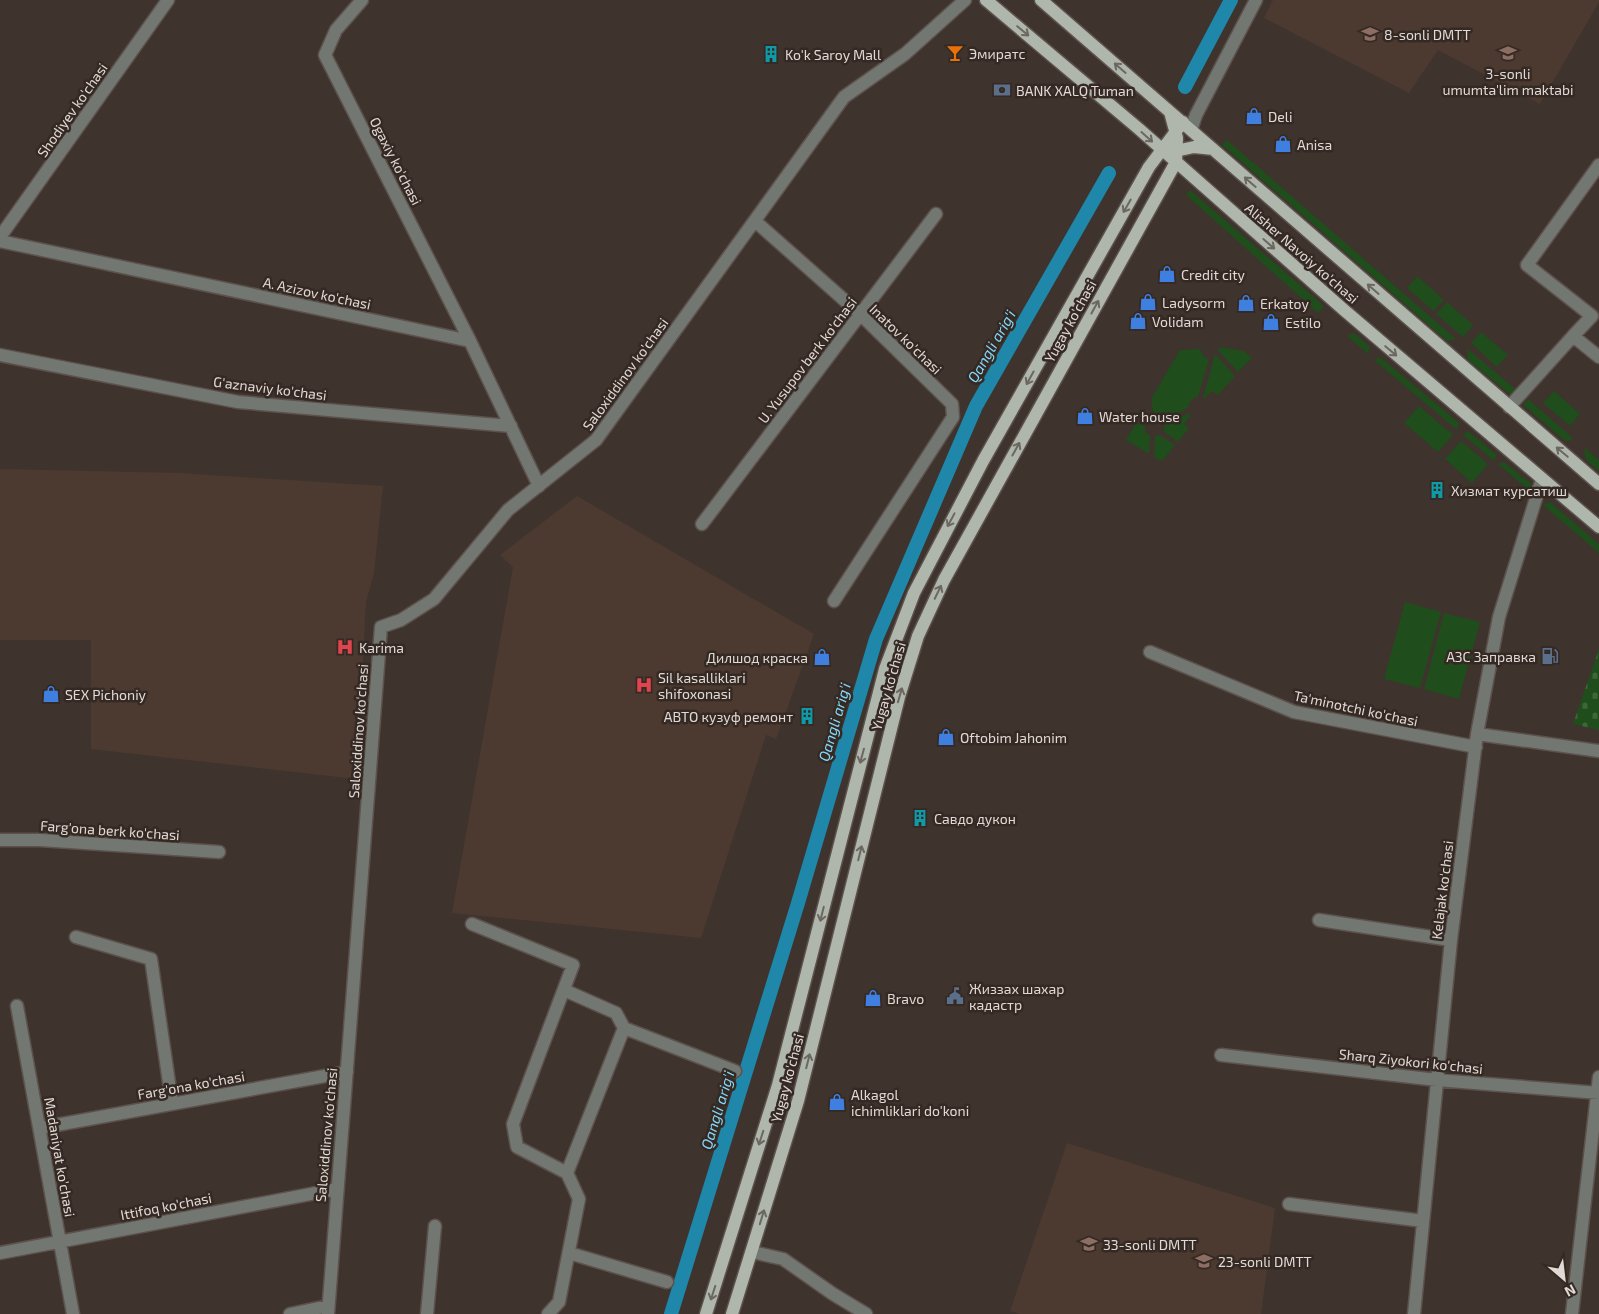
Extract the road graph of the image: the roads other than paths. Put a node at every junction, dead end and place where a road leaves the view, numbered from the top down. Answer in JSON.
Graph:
{"nodes":[{"id":1,"x":168,"y":0,"type":"edge"},
{"id":2,"x":362,"y":0,"type":"edge"},
{"id":3,"x":966,"y":0,"type":"edge"},
{"id":4,"x":986,"y":0,"type":"edge"},
{"id":5,"x":1041,"y":0,"type":"edge"},
{"id":6,"x":1256,"y":0,"type":"edge"},
{"id":7,"x":1183,"y":128,"type":"junction"},
{"id":8,"x":1213,"y":149,"type":"junction"},
{"id":9,"x":1174,"y":153,"type":"junction"},
{"id":10,"x":1599,"y":164,"type":"edge"},
{"id":11,"x":1190,"y":175,"type":"junction"},
{"id":12,"x":1166,"y":178,"type":"junction"},
{"id":13,"x":936,"y":214,"type":"dead end"},
{"id":14,"x":755,"y":221,"type":"junction"},
{"id":15,"x":0,"y":237,"type":"edge"},
{"id":16,"x":0,"y":241,"type":"edge"},
{"id":17,"x":860,"y":314,"type":"junction"},
{"id":18,"x":1573,"y":336,"type":"junction"},
{"id":19,"x":470,"y":341,"type":"junction"},
{"id":20,"x":0,"y":355,"type":"edge"},
{"id":21,"x":1599,"y":357,"type":"edge"},
{"id":22,"x":1509,"y":408,"type":"junction"},
{"id":23,"x":511,"y":426,"type":"junction"},
{"id":24,"x":1542,"y":478,"type":"junction"},
{"id":25,"x":1599,"y":484,"type":"edge"},
{"id":26,"x":539,"y":486,"type":"junction"},
{"id":27,"x":702,"y":524,"type":"dead end"},
{"id":28,"x":1599,"y":527,"type":"edge"},
{"id":29,"x":834,"y":601,"type":"dead end"},
{"id":30,"x":1150,"y":652,"type":"dead end"},
{"id":31,"x":1477,"y":734,"type":"junction"},
{"id":32,"x":1476,"y":747,"type":"junction"},
{"id":33,"x":1599,"y":750,"type":"edge"},
{"id":34,"x":0,"y":840,"type":"edge"},
{"id":35,"x":219,"y":852,"type":"dead end"},
{"id":36,"x":1319,"y":920,"type":"dead end"},
{"id":37,"x":472,"y":924,"type":"dead end"},
{"id":38,"x":76,"y":937,"type":"dead end"},
{"id":39,"x":1451,"y":940,"type":"junction"},
{"id":40,"x":564,"y":990,"type":"junction"},
{"id":41,"x":17,"y":1006,"type":"dead end"},
{"id":42,"x":624,"y":1028,"type":"junction"},
{"id":43,"x":1221,"y":1055,"type":"dead end"},
{"id":44,"x":735,"y":1071,"type":"dead end"},
{"id":45,"x":347,"y":1072,"type":"junction"},
{"id":46,"x":1599,"y":1077,"type":"edge"},
{"id":47,"x":1437,"y":1080,"type":"junction"},
{"id":48,"x":1598,"y":1093,"type":"edge"},
{"id":49,"x":172,"y":1103,"type":"junction"},
{"id":50,"x":40,"y":1128,"type":"junction"},
{"id":51,"x":567,"y":1172,"type":"junction"},
{"id":52,"x":337,"y":1189,"type":"junction"},
{"id":53,"x":1289,"y":1204,"type":"dead end"},
{"id":54,"x":1424,"y":1221,"type":"junction"},
{"id":55,"x":435,"y":1226,"type":"dead end"},
{"id":56,"x":60,"y":1241,"type":"junction"},
{"id":57,"x":752,"y":1252,"type":"junction"},
{"id":58,"x":0,"y":1253,"type":"edge"},
{"id":59,"x":569,"y":1253,"type":"junction"},
{"id":60,"x":667,"y":1282,"type":"dead end"},
{"id":61,"x":328,"y":1310,"type":"edge"},
{"id":62,"x":73,"y":1314,"type":"edge"},
{"id":63,"x":290,"y":1314,"type":"edge"},
{"id":64,"x":427,"y":1314,"type":"edge"},
{"id":65,"x":548,"y":1314,"type":"edge"},
{"id":66,"x":706,"y":1314,"type":"edge"},
{"id":67,"x":732,"y":1314,"type":"edge"},
{"id":68,"x":866,"y":1314,"type":"edge"},
{"id":69,"x":1414,"y":1314,"type":"edge"},
{"id":70,"x":1572,"y":1314,"type":"edge"}],
"edges":[{"from":1,"to":15,"type":"street","name":"Shodiyev ko'chasi"},
{"from":2,"to":19,"type":"street","name":"Ogaxiy ko'chasi"},
{"from":3,"to":14,"type":"street","name":"Saloxiddinov ko'chasi"},
{"from":4,"to":9,"type":"main road","name":"Alisher Navoiy ko'chasi","one_way":true},
{"from":7,"to":5,"type":"main road","name":"Alisher Navoiy ko'chasi","one_way":true},
{"from":6,"to":7,"type":"street"},
{"from":7,"to":8,"type":"main road","name":"Alisher Navoiy ko'chasi"},
{"from":7,"to":9,"type":"main road"},
{"from":7,"to":9,"type":"main road"},
{"from":8,"to":9,"type":"main road"},
{"from":22,"to":8,"type":"main road","name":"Alisher Navoiy ko'chasi","one_way":true},
{"from":9,"to":11,"type":"main road","name":"Alisher Navoiy ko'chasi"},
{"from":9,"to":11,"type":"main road"},
{"from":9,"to":12,"type":"main road","name":"Yugay ko'chasi"},
{"from":9,"to":66,"type":"main road","name":"Yugay ko'chasi","one_way":true},
{"from":10,"to":18,"type":"street"},
{"from":11,"to":12,"type":"main road"},
{"from":11,"to":24,"type":"main road","name":"Alisher Navoiy ko'chasi","one_way":true},
{"from":57,"to":12,"type":"main road","name":"Yugay ko'chasi","one_way":true},
{"from":13,"to":17,"type":"street","name":"U. Yusupov berk ko'chasi"},
{"from":14,"to":17,"type":"street","name":"Inatov ko'chasi"},
{"from":14,"to":26,"type":"street","name":"Saloxiddinov ko'chasi"},
{"from":16,"to":19,"type":"street","name":"A. Azizov ko'chasi"},
{"from":17,"to":27,"type":"street","name":"U. Yusupov berk ko'chasi"},
{"from":17,"to":29,"type":"street","name":"Inatov ko'chasi"},
{"from":18,"to":21,"type":"street"},
{"from":18,"to":22,"type":"street"},
{"from":19,"to":23,"type":"street"},
{"from":20,"to":23,"type":"street","name":"G'aznaviy ko'chasi"},
{"from":25,"to":22,"type":"main road","name":"Alisher Navoiy ko'chasi","one_way":true},
{"from":23,"to":26,"type":"street"},
{"from":24,"to":28,"type":"main road","name":"Alisher Navoiy ko'chasi"},
{"from":24,"to":31,"type":"street","name":"Kelajak ko'chasi"},
{"from":26,"to":45,"type":"street","name":"Saloxiddinov ko'chasi"},
{"from":30,"to":32,"type":"street","name":"Ta'minotchi ko'chasi"},
{"from":31,"to":32,"type":"street","name":"Kelajak ko'chasi"},
{"from":31,"to":33,"type":"street"},
{"from":32,"to":39,"type":"street","name":"Kelajak ko'chasi"},
{"from":34,"to":35,"type":"street","name":"Farg'ona berk ko'chasi"},
{"from":36,"to":39,"type":"street"},
{"from":37,"to":40,"type":"street"},
{"from":38,"to":49,"type":"street"},
{"from":39,"to":47,"type":"street","name":"Kelajak ko'chasi"},
{"from":40,"to":42,"type":"street"},
{"from":40,"to":51,"type":"street"},
{"from":41,"to":50,"type":"street","name":"Madaniyat ko'chasi"},
{"from":42,"to":44,"type":"street"},
{"from":42,"to":51,"type":"street"},
{"from":43,"to":47,"type":"street","name":"Sharq Ziyokori ko'chasi"},
{"from":45,"to":49,"type":"street","name":"Farg'ona ko'chasi"},
{"from":45,"to":52,"type":"street","name":"Saloxiddinov ko'chasi"},
{"from":46,"to":48,"type":"street"},
{"from":47,"to":48,"type":"street","name":"Sharq Ziyokori ko'chasi"},
{"from":47,"to":54,"type":"street","name":"Kelajak ko'chasi"},
{"from":48,"to":70,"type":"street"},
{"from":49,"to":50,"type":"street","name":"Farg'ona ko'chasi"},
{"from":50,"to":56,"type":"street","name":"Madaniyat ko'chasi"},
{"from":51,"to":59,"type":"street"},
{"from":52,"to":56,"type":"street","name":"Ittifoq ko'chasi"},
{"from":52,"to":61,"type":"street","name":"Saloxiddinov ko'chasi"},
{"from":53,"to":54,"type":"street"},
{"from":54,"to":69,"type":"street","name":"Kelajak ko'chasi"},
{"from":55,"to":64,"type":"street"},
{"from":56,"to":58,"type":"street","name":"Ittifoq ko'chasi"},
{"from":56,"to":62,"type":"street","name":"Madaniyat ko'chasi"},
{"from":57,"to":67,"type":"main road","name":"Yugay ko'chasi"},
{"from":57,"to":68,"type":"street"},
{"from":59,"to":60,"type":"street"},
{"from":59,"to":65,"type":"street"},
{"from":61,"to":63,"type":"street"}]}
